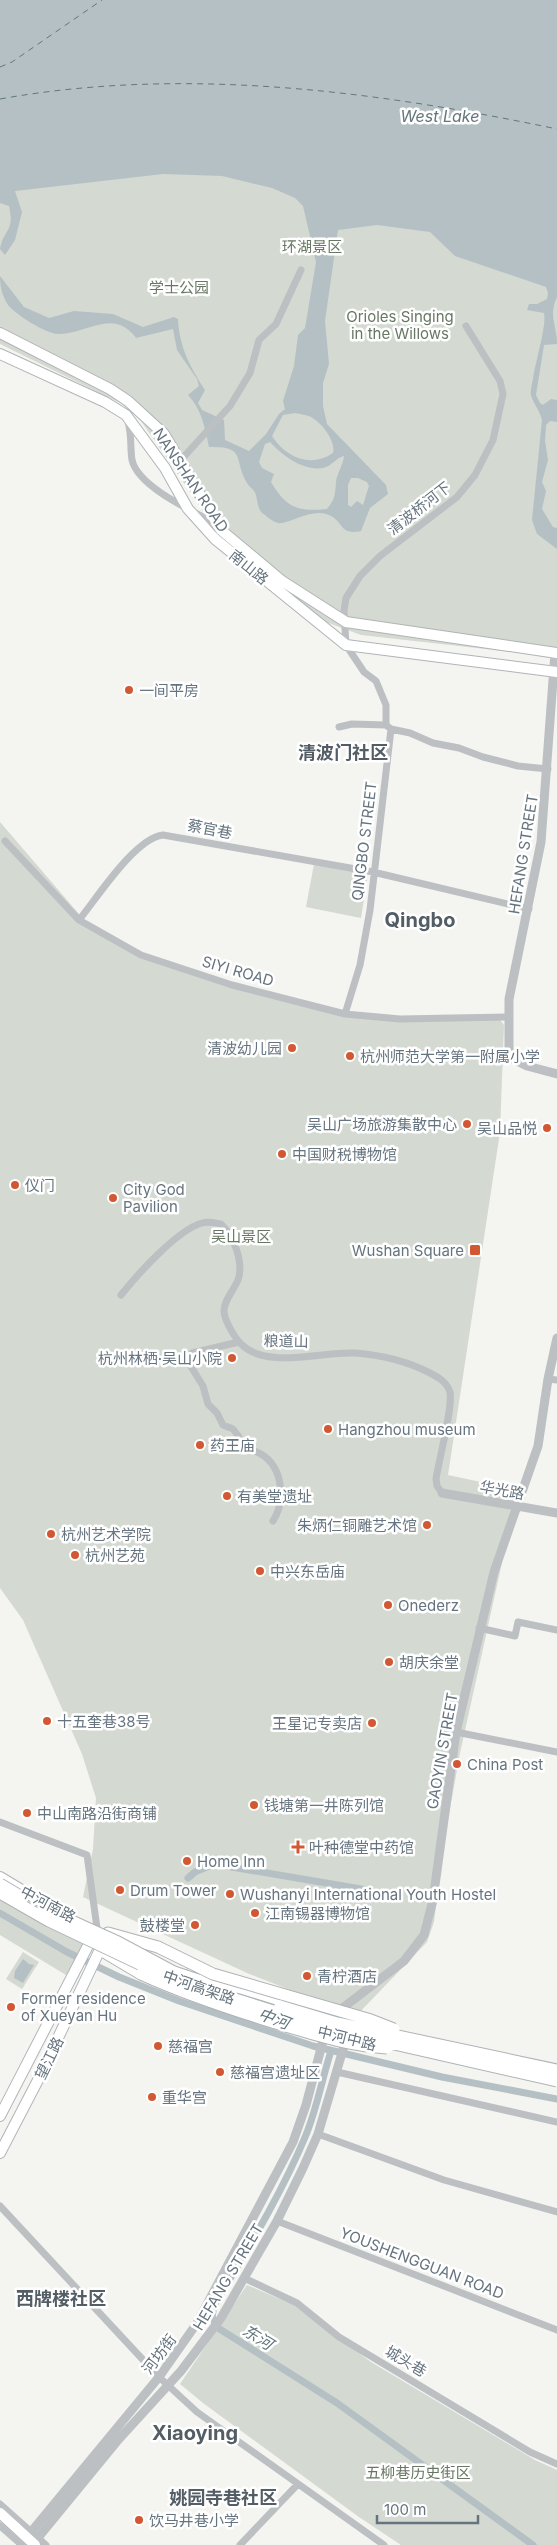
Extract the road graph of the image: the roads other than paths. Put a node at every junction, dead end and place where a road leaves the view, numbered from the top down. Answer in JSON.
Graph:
{"nodes":[{"id":1,"x":302,"y":270,"type":"dead end"},
{"id":2,"x":466,"y":326,"type":"dead end"},
{"id":3,"x":0,"y":333,"type":"edge"},
{"id":4,"x":0,"y":354,"type":"edge"},
{"id":5,"x":126,"y":415,"type":"junction"},
{"id":6,"x":179,"y":462,"type":"junction"},
{"id":7,"x":188,"y":509,"type":"junction"},
{"id":8,"x":218,"y":525,"type":"junction"},
{"id":9,"x":346,"y":622,"type":"junction"},
{"id":10,"x":346,"y":645,"type":"junction"},
{"id":11,"x":556,"y":653,"type":"edge"},
{"id":12,"x":555,"y":672,"type":"edge"},
{"id":13,"x":340,"y":727,"type":"dead end"},
{"id":14,"x":388,"y":727,"type":"junction"},
{"id":15,"x":548,"y":769,"type":"junction"},
{"id":16,"x":5,"y":841,"type":"dead end"},
{"id":17,"x":373,"y":872,"type":"junction"},
{"id":18,"x":529,"y":909,"type":"junction"},
{"id":19,"x":79,"y":920,"type":"junction"},
{"id":20,"x":344,"y":1014,"type":"junction"},
{"id":21,"x":507,"y":1017,"type":"junction"},
{"id":22,"x":557,"y":1073,"type":"edge"},
{"id":23,"x":121,"y":1295,"type":"dead end"},
{"id":24,"x":557,"y":1338,"type":"edge"},
{"id":25,"x":239,"y":1342,"type":"junction"},
{"id":26,"x":552,"y":1380,"type":"edge"},
{"id":27,"x":442,"y":1493,"type":"joint"},
{"id":28,"x":516,"y":1507,"type":"junction"},
{"id":29,"x":557,"y":1513,"type":"edge"},
{"id":30,"x":273,"y":1521,"type":"dead end"},
{"id":31,"x":479,"y":1628,"type":"junction"},
{"id":32,"x":557,"y":1630,"type":"edge"},
{"id":33,"x":456,"y":1732,"type":"junction"},
{"id":34,"x":557,"y":1752,"type":"edge"},
{"id":35,"x":0,"y":1822,"type":"edge"},
{"id":36,"x":0,"y":1877,"type":"edge"},
{"id":37,"x":0,"y":1884,"type":"edge"},
{"id":38,"x":0,"y":1893,"type":"edge"},
{"id":39,"x":0,"y":1898,"type":"edge"},
{"id":40,"x":97,"y":1928,"type":"junction"},
{"id":41,"x":108,"y":1933,"type":"junction"},
{"id":42,"x":84,"y":1953,"type":"junction"},
{"id":43,"x":96,"y":1959,"type":"junction"},
{"id":44,"x":351,"y":2004,"type":"junction"},
{"id":45,"x":333,"y":2016,"type":"junction"},
{"id":46,"x":350,"y":2021,"type":"junction"},
{"id":47,"x":324,"y":2037,"type":"junction"},
{"id":48,"x":345,"y":2043,"type":"junction"},
{"id":49,"x":420,"y":2045,"type":"junction"},
{"id":50,"x":557,"y":2068,"type":"edge"},
{"id":51,"x":337,"y":2070,"type":"junction"},
{"id":52,"x":557,"y":2081,"type":"edge"},
{"id":53,"x":557,"y":2086,"type":"edge"},
{"id":54,"x":0,"y":2116,"type":"edge"},
{"id":55,"x":557,"y":2122,"type":"edge"},
{"id":56,"x":318,"y":2134,"type":"junction"},
{"id":57,"x":0,"y":2153,"type":"edge"},
{"id":58,"x":0,"y":2206,"type":"edge"},
{"id":59,"x":557,"y":2212,"type":"edge"},
{"id":60,"x":277,"y":2220,"type":"junction"},
{"id":61,"x":244,"y":2278,"type":"junction"},
{"id":62,"x":557,"y":2330,"type":"edge"},
{"id":63,"x":159,"y":2377,"type":"junction"},
{"id":64,"x":169,"y":2385,"type":"junction"},
{"id":65,"x":557,"y":2464,"type":"edge"},
{"id":66,"x":297,"y":2485,"type":"junction"},
{"id":67,"x":0,"y":2504,"type":"edge"},
{"id":68,"x":0,"y":2513,"type":"edge"},
{"id":69,"x":0,"y":2526,"type":"edge"},
{"id":70,"x":30,"y":2541,"type":"edge"},
{"id":71,"x":46,"y":2545,"type":"edge"},
{"id":72,"x":240,"y":2545,"type":"edge"},
{"id":73,"x":384,"y":2545,"type":"edge"}],
"edges":[{"from":1,"to":6,"type":"street"},
{"from":2,"to":9,"type":"street","name":"清波桥河下"},
{"from":3,"to":6,"type":"main road","name":"NANSHAN ROAD"},
{"from":4,"to":5,"type":"main road","name":"南山路"},
{"from":5,"to":7,"type":"main road","name":"南山路"},
{"from":5,"to":7,"type":"street"},
{"from":6,"to":8,"type":"main road","name":"NANSHAN ROAD"},
{"from":7,"to":8,"type":"street"},
{"from":7,"to":10,"type":"main road","name":"南山路"},
{"from":8,"to":9,"type":"main road","name":"NANSHAN ROAD"},
{"from":9,"to":10,"type":"street"},
{"from":9,"to":11,"type":"main road","name":"NANSHAN ROAD"},
{"from":10,"to":12,"type":"main road"},
{"from":10,"to":14,"type":"street","name":"QINGBO STREET"},
{"from":11,"to":12,"type":"street","name":"HEFANG STREET"},
{"from":12,"to":15,"type":"street","name":"HEFANG STREET"},
{"from":13,"to":14,"type":"street"},
{"from":14,"to":15,"type":"street"},
{"from":14,"to":17,"type":"street","name":"QINGBO STREET"},
{"from":15,"to":18,"type":"street","name":"HEFANG STREET"},
{"from":16,"to":19,"type":"street","name":"SIYI ROAD"},
{"from":17,"to":18,"type":"street","name":"蔡官巷"},
{"from":17,"to":19,"type":"street","name":"蔡官巷"},
{"from":17,"to":20,"type":"street","name":"QINGBO STREET"},
{"from":18,"to":21,"type":"street","name":"HEFANG STREET"},
{"from":19,"to":20,"type":"street","name":"SIYI ROAD"},
{"from":20,"to":21,"type":"street","name":"SIYI ROAD"},
{"from":21,"to":22,"type":"street","name":"HEFANG STREET"},
{"from":23,"to":25,"type":"street","name":"粮道山"},
{"from":24,"to":26,"type":"street","name":"GAOYIN STREET"},
{"from":25,"to":27,"type":"street","name":"粮道山"},
{"from":25,"to":30,"type":"street"},
{"from":26,"to":28,"type":"street","name":"GAOYIN STREET"},
{"from":27,"to":28,"type":"street","name":"华光路"},
{"from":28,"to":29,"type":"street","name":"华光路"},
{"from":28,"to":31,"type":"street","name":"GAOYIN STREET"},
{"from":31,"to":32,"type":"street"},
{"from":31,"to":33,"type":"street","name":"GAOYIN STREET"},
{"from":33,"to":34,"type":"street"},
{"from":33,"to":44,"type":"street","name":"GAOYIN STREET"},
{"from":35,"to":40,"type":"street"},
{"from":36,"to":40,"type":"main road","name":"中河南路"},
{"from":37,"to":49,"type":"highway","name":"中河高架路","bridge":true},
{"from":38,"to":49,"type":"highway","name":"中河高架路","bridge":true},
{"from":39,"to":42,"type":"main road","name":"中河南路"},
{"from":40,"to":41,"type":"main road","name":"中河中路"},
{"from":40,"to":42,"type":"main road","name":"望江路"},
{"from":41,"to":43,"type":"main road","name":"望江路"},
{"from":41,"to":45,"type":"main road","name":"中河中路"},
{"from":41,"to":49,"type":"highway","bridge":true},
{"from":42,"to":43,"type":"main road","name":"中河中路"},
{"from":42,"to":54,"type":"main road","name":"望江路"},
{"from":43,"to":47,"type":"main road","name":"中河中路"},
{"from":43,"to":49,"type":"highway","bridge":true},
{"from":43,"to":57,"type":"main road","name":"望江路"},
{"from":44,"to":45,"type":"street","name":"GAOYIN STREET"},
{"from":44,"to":46,"type":"street","name":"HEFANG STREET"},
{"from":45,"to":46,"type":"main road","name":"中河中路"},
{"from":45,"to":47,"type":"street","name":"河坊街"},
{"from":46,"to":48,"type":"street","name":"HEFANG STREET"},
{"from":46,"to":50,"type":"main road","name":"中河中路"},
{"from":47,"to":48,"type":"main road","name":"中河中路"},
{"from":47,"to":63,"type":"street","name":"河坊街"},
{"from":48,"to":51,"type":"street","name":"HEFANG STREET"},
{"from":48,"to":53,"type":"main road","name":"中河中路"},
{"from":49,"to":50,"type":"highway","name":"中河高架路","bridge":true},
{"from":49,"to":52,"type":"highway","name":"中河高架路","bridge":true},
{"from":51,"to":55,"type":"street"},
{"from":51,"to":56,"type":"street","name":"HEFANG STREET"},
{"from":56,"to":59,"type":"street"},
{"from":56,"to":60,"type":"street","name":"HEFANG STREET"},
{"from":58,"to":63,"type":"street"},
{"from":60,"to":61,"type":"street","name":"HEFANG STREET"},
{"from":60,"to":62,"type":"street","name":"YOUSHENGGUAN ROAD"},
{"from":61,"to":64,"type":"street","name":"HEFANG STREET"},
{"from":61,"to":65,"type":"street","name":"城头巷"},
{"from":63,"to":64,"type":"street"},
{"from":63,"to":70,"type":"street","name":"河坊街"},
{"from":64,"to":66,"type":"street"},
{"from":64,"to":70,"type":"street","name":"HEFANG STREET"},
{"from":66,"to":72,"type":"street"},
{"from":66,"to":73,"type":"street"},
{"from":67,"to":70,"type":"street"},
{"from":68,"to":70,"type":"main road"},
{"from":69,"to":70,"type":"street"},
{"from":70,"to":71,"type":"street"}]}
